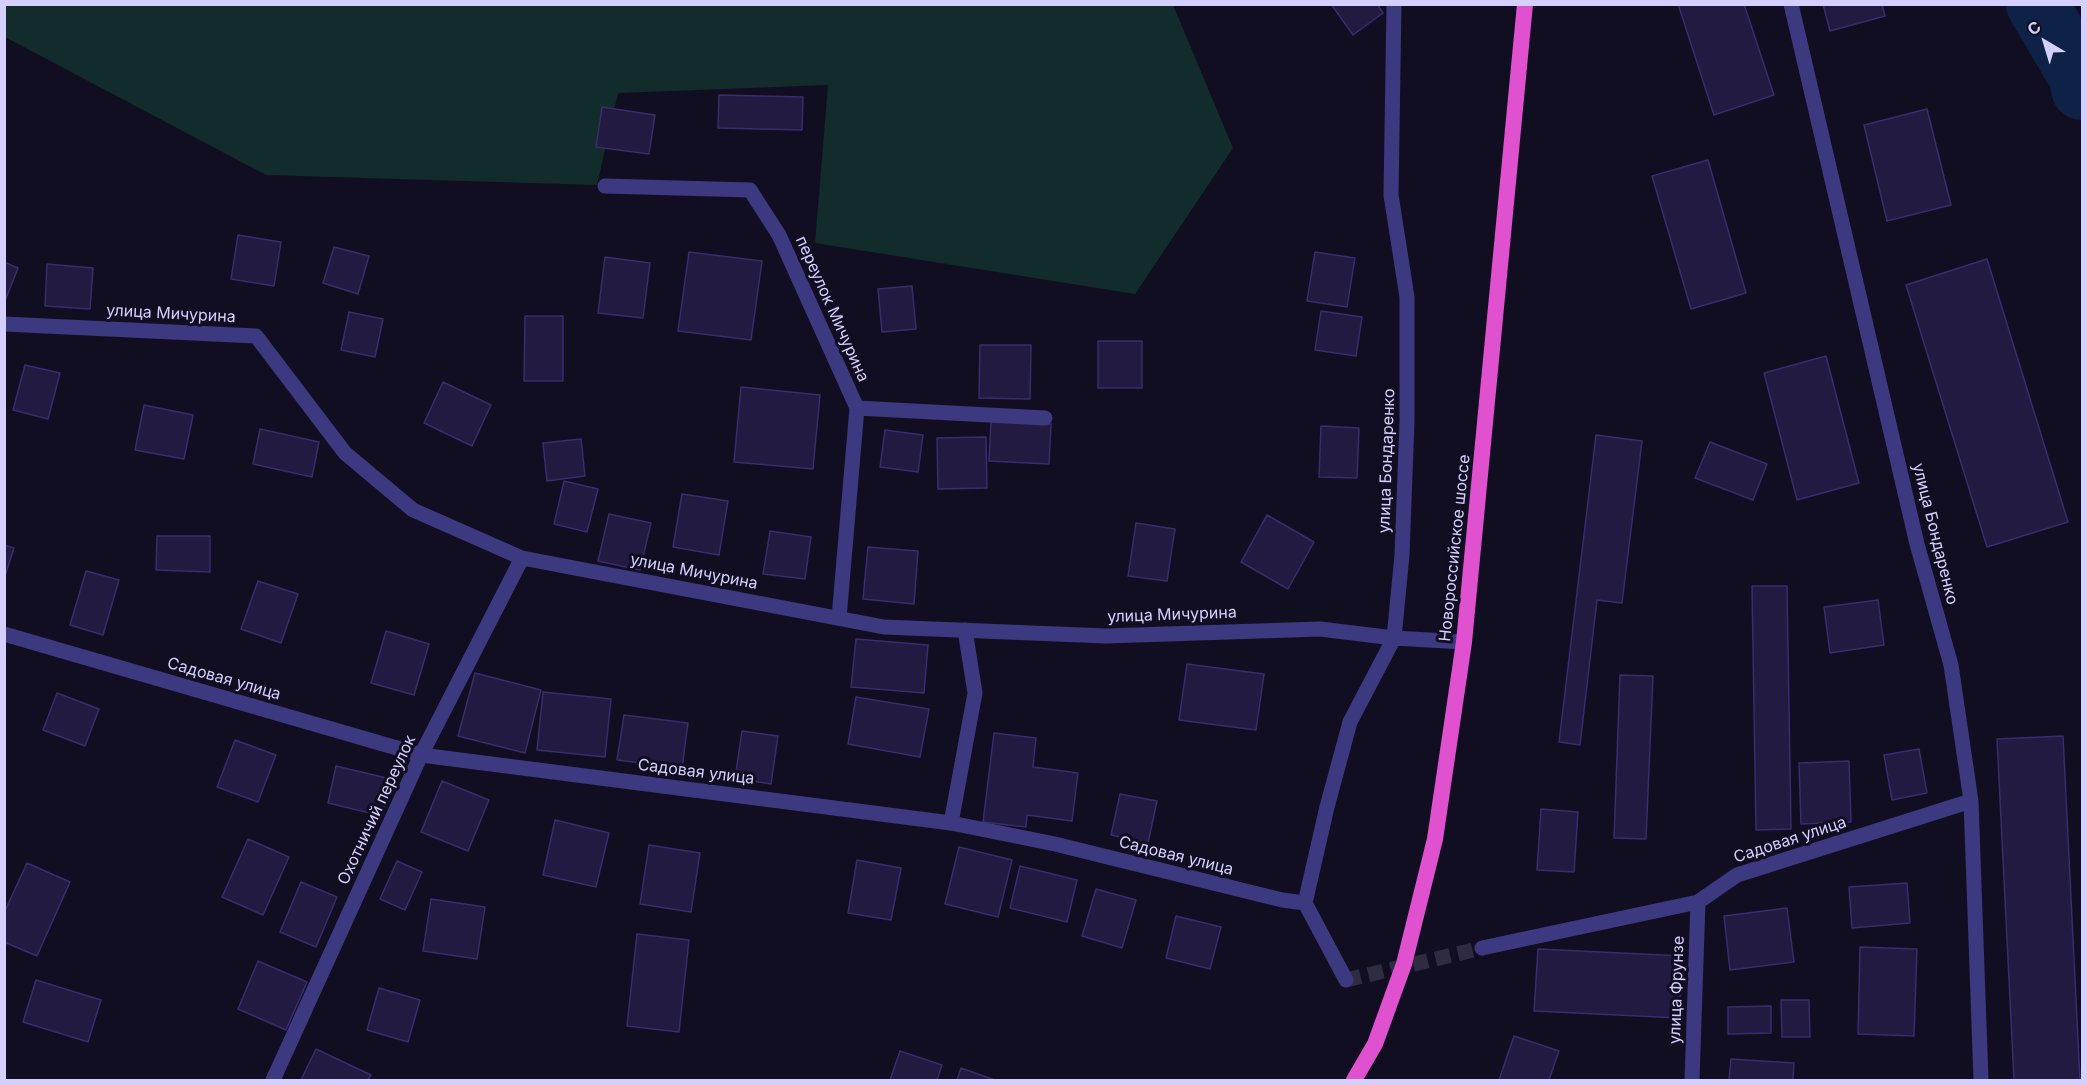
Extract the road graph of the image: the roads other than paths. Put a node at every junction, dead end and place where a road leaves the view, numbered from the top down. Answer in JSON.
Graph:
{"nodes":[{"id":1,"x":1394,"y":4,"type":"edge"},
{"id":2,"x":1525,"y":4,"type":"edge"},
{"id":3,"x":1791,"y":4,"type":"edge"},
{"id":4,"x":605,"y":186,"type":"dead end"},
{"id":5,"x":4,"y":324,"type":"edge"},
{"id":6,"x":857,"y":408,"type":"junction"},
{"id":7,"x":1045,"y":418,"type":"dead end"},
{"id":8,"x":522,"y":558,"type":"junction"},
{"id":9,"x":839,"y":618,"type":"junction"},
{"id":10,"x":965,"y":630,"type":"junction"},
{"id":11,"x":4,"y":634,"type":"edge"},
{"id":12,"x":1394,"y":638,"type":"junction"},
{"id":13,"x":1464,"y":642,"type":"junction"},
{"id":14,"x":421,"y":755,"type":"junction"},
{"id":15,"x":1971,"y":801,"type":"junction"},
{"id":16,"x":951,"y":823,"type":"junction"},
{"id":17,"x":1698,"y":902,"type":"junction"},
{"id":18,"x":1305,"y":903,"type":"junction"},
{"id":19,"x":1482,"y":948,"type":"tunnel mouth"},
{"id":20,"x":1346,"y":980,"type":"dead end"},
{"id":21,"x":273,"y":1080,"type":"edge"},
{"id":22,"x":1354,"y":1080,"type":"edge"},
{"id":23,"x":1692,"y":1080,"type":"edge"},
{"id":24,"x":1982,"y":1080,"type":"edge"}],
"edges":[{"from":1,"to":12,"type":"street","name":"улица Бондаренко"},
{"from":2,"to":13,"type":"highway","name":"Новороссийское шоссе"},
{"from":3,"to":15,"type":"street","name":"улица Бондаренко"},
{"from":4,"to":6,"type":"street","name":"переулок Мичурина"},
{"from":5,"to":8,"type":"street","name":"улица Мичурина"},
{"from":6,"to":7,"type":"street","name":"переулок Мичурина"},
{"from":6,"to":9,"type":"street"},
{"from":8,"to":9,"type":"street","name":"улица Мичурина"},
{"from":8,"to":14,"type":"street","name":"Охотничий переулок"},
{"from":9,"to":10,"type":"street","name":"улица Мичурина"},
{"from":10,"to":12,"type":"street","name":"улица Мичурина"},
{"from":10,"to":16,"type":"street"},
{"from":11,"to":14,"type":"street","name":"Садовая улица"},
{"from":12,"to":13,"type":"street","name":"улица Мичурина"},
{"from":12,"to":18,"type":"street","name":"улица Бондаренко"},
{"from":13,"to":22,"type":"highway","name":"Новороссийское шоссе"},
{"from":14,"to":16,"type":"street","name":"Садовая улица"},
{"from":14,"to":21,"type":"street","name":"Охотничий переулок"},
{"from":15,"to":17,"type":"street","name":"Садовая улица"},
{"from":15,"to":24,"type":"street","name":"улица Бондаренко"},
{"from":16,"to":18,"type":"street","name":"Садовая улица"},
{"from":17,"to":19,"type":"street","name":"Садовая улица"},
{"from":17,"to":23,"type":"street","name":"улица Фрунзе"},
{"from":18,"to":20,"type":"street"}]}
